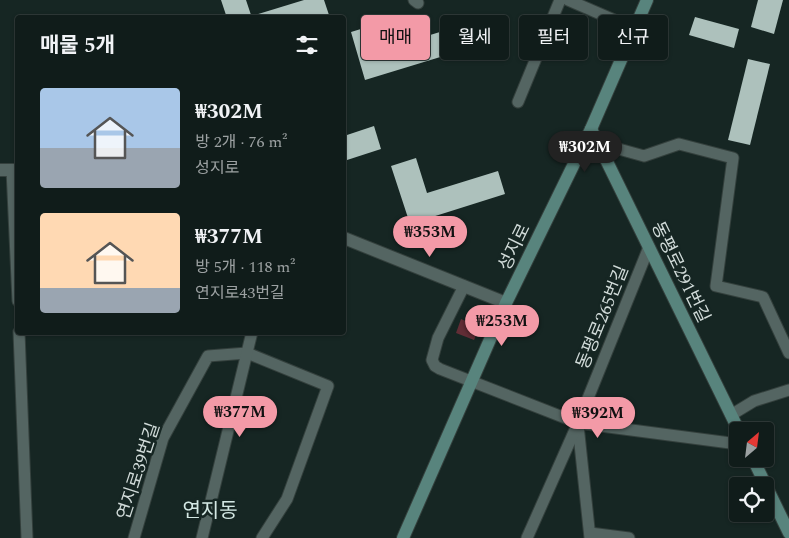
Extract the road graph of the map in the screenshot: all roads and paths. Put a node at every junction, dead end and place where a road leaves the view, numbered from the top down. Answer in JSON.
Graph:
{"nodes":[{"id":1,"x":560,"y":0,"type":"edge"},
{"id":2,"x":568,"y":0,"type":"edge"},
{"id":3,"x":647,"y":0,"type":"edge"},
{"id":4,"x":602,"y":15,"type":"edge"},
{"id":5,"x":640,"y":15,"type":"edge"},
{"id":6,"x":621,"y":60,"type":"edge"},
{"id":7,"x":518,"y":102,"type":"dead end"},
{"id":8,"x":591,"y":129,"type":"junction"},
{"id":9,"x":597,"y":142,"type":"junction"},
{"id":10,"x":10,"y":170,"type":"edge"},
{"id":11,"x":346,"y":239,"type":"edge"},
{"id":12,"x":648,"y":247,"type":"junction"},
{"id":13,"x":15,"y":252,"type":"edge"},
{"id":14,"x":464,"y":286,"type":"junction"},
{"id":15,"x":506,"y":303,"type":"junction"},
{"id":16,"x":19,"y":335,"type":"edge"},
{"id":17,"x":251,"y":335,"type":"edge"},
{"id":18,"x":247,"y":353,"type":"junction"},
{"id":19,"x":789,"y":353,"type":"edge"},
{"id":20,"x":473,"y":381,"type":"junction"},
{"id":21,"x":789,"y":390,"type":"edge"},
{"id":22,"x":731,"y":415,"type":"junction"},
{"id":23,"x":734,"y":422,"type":"edge"},
{"id":24,"x":578,"y":423,"type":"junction"},
{"id":25,"x":729,"y":443,"type":"edge"},
{"id":26,"x":757,"y":468,"type":"edge"},
{"id":27,"x":789,"y":533,"type":"edge"},
{"id":28,"x":590,"y":535,"type":"edge"},
{"id":29,"x":27,"y":538,"type":"edge"},
{"id":30,"x":134,"y":538,"type":"edge"},
{"id":31,"x":202,"y":538,"type":"edge"},
{"id":32,"x":262,"y":538,"type":"edge"},
{"id":33,"x":403,"y":538,"type":"edge"},
{"id":34,"x":527,"y":538,"type":"edge"},
{"id":35,"x":629,"y":538,"type":"edge"}],
"edges":[{"from":1,"to":7,"type":"street"},
{"from":2,"to":4,"type":"street"},
{"from":3,"to":5,"type":"main road","name":"성지로"},
{"from":6,"to":8,"type":"main road","name":"성지로"},
{"from":8,"to":9,"type":"main road","name":"동평로291번길"},
{"from":8,"to":15,"type":"main road","name":"성지로"},
{"from":9,"to":12,"type":"main road","name":"동평로291번길"},
{"from":9,"to":19,"type":"street"},
{"from":10,"to":13,"type":"street"},
{"from":11,"to":14,"type":"street"},
{"from":12,"to":22,"type":"main road","name":"동평로291번길"},
{"from":12,"to":24,"type":"street","name":"동평로265번길"},
{"from":14,"to":15,"type":"street"},
{"from":14,"to":20,"type":"street"},
{"from":15,"to":20,"type":"main road","name":"성지로"},
{"from":16,"to":29,"type":"street"},
{"from":17,"to":18,"type":"street"},
{"from":18,"to":30,"type":"street","name":"연지로39번길"},
{"from":18,"to":31,"type":"street"},
{"from":18,"to":32,"type":"street","name":"연지로39번길"},
{"from":20,"to":24,"type":"street"},
{"from":20,"to":33,"type":"main road","name":"성지로"},
{"from":21,"to":22,"type":"street"},
{"from":22,"to":23,"type":"main road","name":"동평로291번길"},
{"from":24,"to":25,"type":"street"},
{"from":24,"to":28,"type":"street"},
{"from":24,"to":34,"type":"street","name":"동평로265번길"},
{"from":26,"to":27,"type":"main road"},
{"from":28,"to":35,"type":"street"}]}
